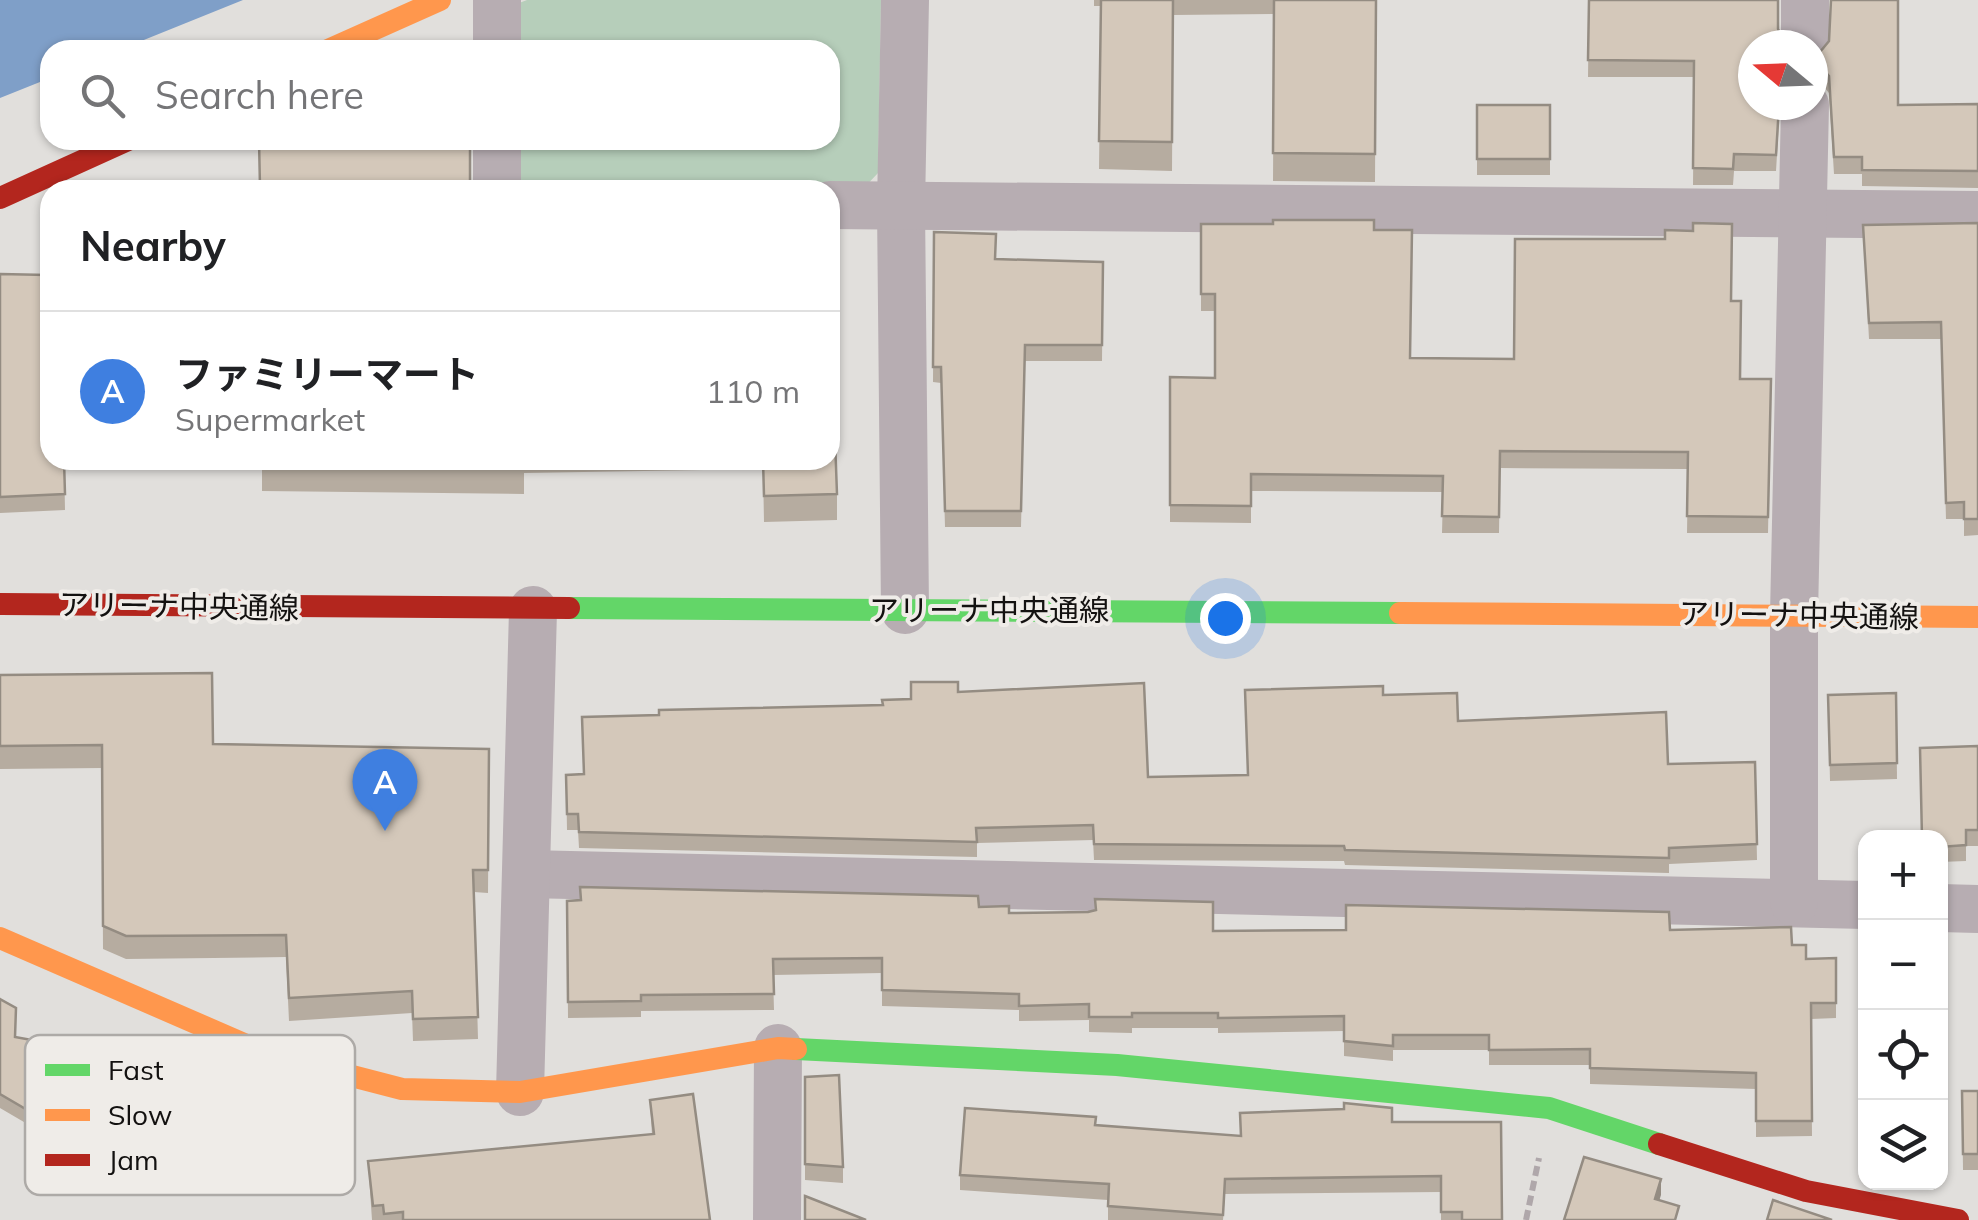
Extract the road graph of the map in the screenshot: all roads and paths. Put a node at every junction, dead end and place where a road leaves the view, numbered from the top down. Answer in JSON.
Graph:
{"nodes":[{"id":1,"x":440,"y":0,"type":"edge"},
{"id":2,"x":497,"y":0,"type":"edge"},
{"id":3,"x":905,"y":0,"type":"edge"},
{"id":4,"x":1805,"y":0,"type":"edge"},
{"id":5,"x":1805,"y":30,"type":"edge"},
{"id":6,"x":350,"y":40,"type":"edge"},
{"id":7,"x":497,"y":40,"type":"edge"},
{"id":8,"x":1805,"y":120,"type":"edge"},
{"id":9,"x":106,"y":150,"type":"edge"},
{"id":10,"x":497,"y":150,"type":"edge"},
{"id":11,"x":498,"y":180,"type":"edge"},
{"id":12,"x":0,"y":198,"type":"edge"},
{"id":13,"x":840,"y":205,"type":"edge"},
{"id":14,"x":901,"y":206,"type":"junction"},
{"id":15,"x":1805,"y":214,"type":"junction"},
{"id":16,"x":1978,"y":215,"type":"edge"},
{"id":17,"x":0,"y":604,"type":"edge"},
{"id":18,"x":533,"y":610,"type":"junction"},
{"id":19,"x":905,"y":610,"type":"junction"},
{"id":20,"x":1794,"y":614,"type":"junction"},
{"id":21,"x":1978,"y":617,"type":"edge"},
{"id":22,"x":526,"y":874,"type":"junction"},
{"id":23,"x":1794,"y":902,"type":"junction"},
{"id":24,"x":1858,"y":905,"type":"edge"},
{"id":25,"x":1948,"y":908,"type":"edge"},
{"id":26,"x":1978,"y":910,"type":"edge"},
{"id":27,"x":0,"y":938,"type":"edge"},
{"id":28,"x":223,"y":1035,"type":"edge"},
{"id":29,"x":778,"y":1048,"type":"junction"},
{"id":30,"x":355,"y":1077,"type":"edge"},
{"id":31,"x":520,"y":1092,"type":"junction"},
{"id":32,"x":778,"y":1220,"type":"edge"},
{"id":33,"x":1958,"y":1220,"type":"edge"}],
"edges":[{"from":1,"to":6,"type":"street"},
{"from":2,"to":7,"type":"street"},
{"from":3,"to":14,"type":"street"},
{"from":4,"to":5,"type":"street"},
{"from":8,"to":15,"type":"street"},
{"from":9,"to":12,"type":"street"},
{"from":10,"to":11,"type":"street"},
{"from":13,"to":14,"type":"street"},
{"from":14,"to":15,"type":"street"},
{"from":14,"to":19,"type":"street"},
{"from":15,"to":16,"type":"street"},
{"from":15,"to":20,"type":"street"},
{"from":17,"to":18,"type":"street","name":"アリーナ中央通線"},
{"from":18,"to":19,"type":"street","name":"アリーナ中央通線"},
{"from":18,"to":22,"type":"street"},
{"from":19,"to":20,"type":"street","name":"アリーナ中央通線"},
{"from":20,"to":21,"type":"street","name":"アリーナ中央通線"},
{"from":20,"to":23,"type":"street"},
{"from":22,"to":23,"type":"street"},
{"from":22,"to":31,"type":"street"},
{"from":23,"to":24,"type":"street"},
{"from":25,"to":26,"type":"street"},
{"from":27,"to":28,"type":"street"},
{"from":29,"to":31,"type":"street"},
{"from":29,"to":32,"type":"street"},
{"from":29,"to":33,"type":"street"},
{"from":30,"to":31,"type":"street"}]}
